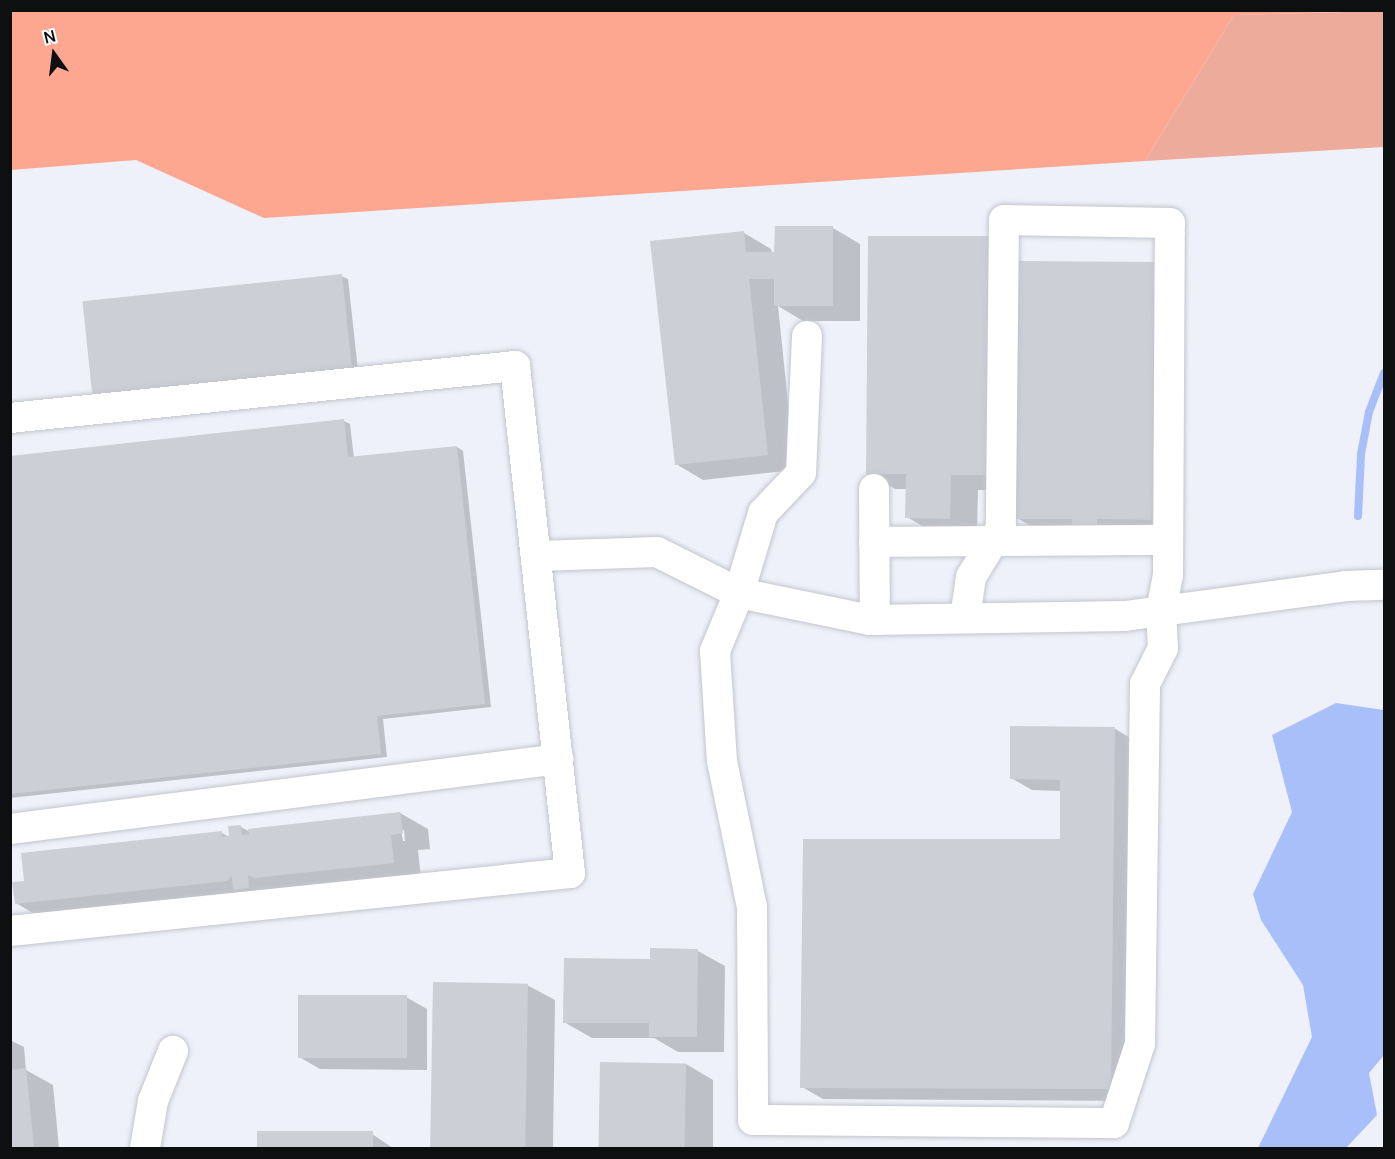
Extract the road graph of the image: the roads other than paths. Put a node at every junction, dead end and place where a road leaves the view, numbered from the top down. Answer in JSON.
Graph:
{"nodes":[{"id":1,"x":807,"y":336,"type":"dead end"},
{"id":2,"x":10,"y":418,"type":"edge"},
{"id":3,"x":874,"y":489,"type":"dead end"},
{"id":4,"x":1168,"y":540,"type":"junction"},
{"id":5,"x":874,"y":542,"type":"junction"},
{"id":6,"x":993,"y":542,"type":"junction"},
{"id":7,"x":538,"y":556,"type":"junction"},
{"id":8,"x":1384,"y":585,"type":"edge"},
{"id":9,"x":739,"y":593,"type":"junction"},
{"id":10,"x":1161,"y":611,"type":"junction"},
{"id":11,"x":965,"y":618,"type":"junction"},
{"id":12,"x":875,"y":620,"type":"junction"},
{"id":13,"x":559,"y":759,"type":"junction"},
{"id":14,"x":10,"y":829,"type":"edge"},
{"id":15,"x":10,"y":931,"type":"edge"},
{"id":16,"x":173,"y":1051,"type":"dead end"},
{"id":17,"x":145,"y":1149,"type":"edge"}],
"edges":[{"from":1,"to":9,"type":"street"},
{"from":2,"to":7,"type":"street"},
{"from":3,"to":5,"type":"street"},
{"from":4,"to":6,"type":"street"},
{"from":4,"to":6,"type":"street"},
{"from":4,"to":10,"type":"street"},
{"from":5,"to":6,"type":"street"},
{"from":5,"to":12,"type":"street"},
{"from":6,"to":11,"type":"street"},
{"from":7,"to":9,"type":"street"},
{"from":7,"to":13,"type":"street"},
{"from":8,"to":10,"type":"street"},
{"from":9,"to":10,"type":"street"},
{"from":9,"to":12,"type":"street"},
{"from":10,"to":11,"type":"street"},
{"from":11,"to":12,"type":"street"},
{"from":13,"to":14,"type":"street"},
{"from":13,"to":15,"type":"street"},
{"from":16,"to":17,"type":"street"}]}
